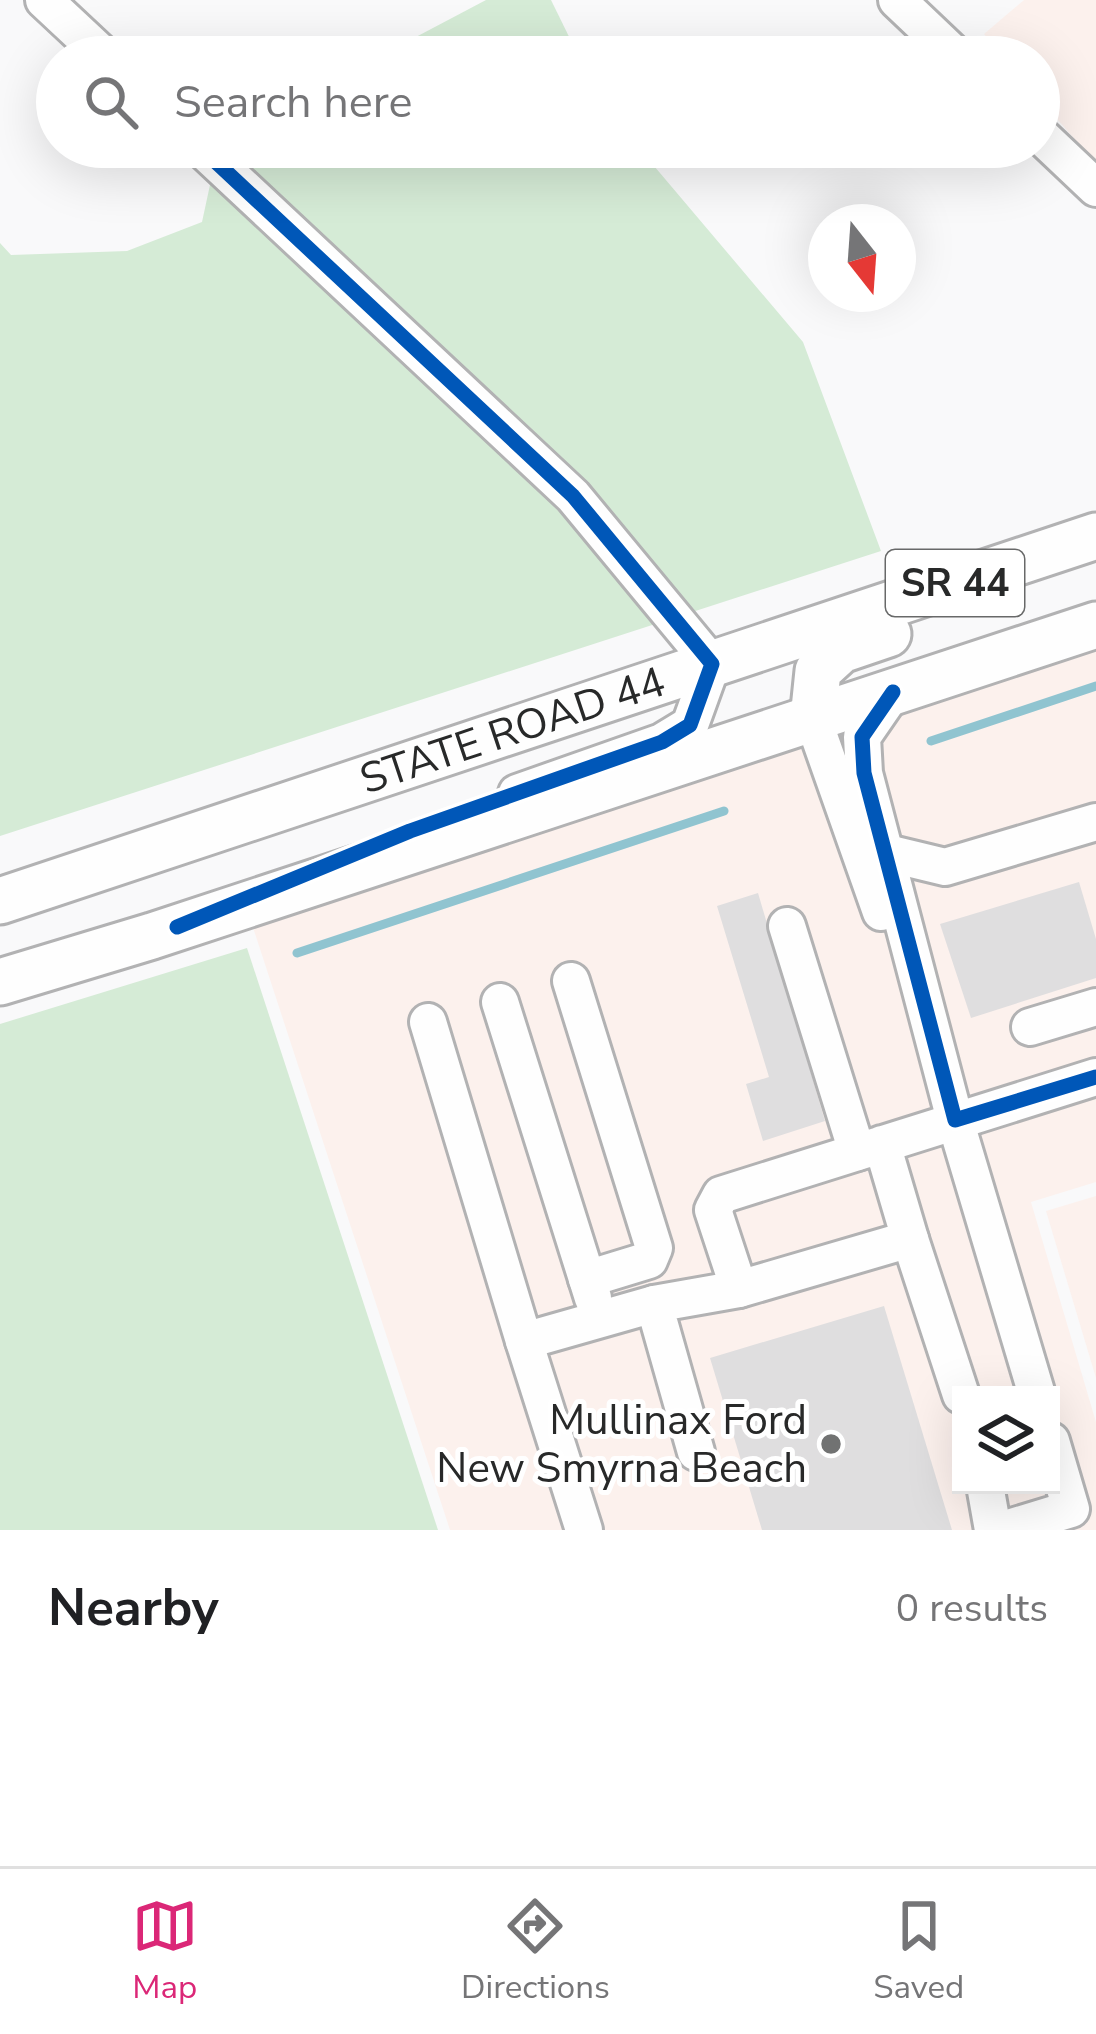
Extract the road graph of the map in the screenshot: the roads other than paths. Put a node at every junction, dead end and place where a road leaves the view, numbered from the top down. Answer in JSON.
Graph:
{"nodes":[{"id":1,"x":44,"y":0,"type":"edge"},
{"id":2,"x":897,"y":0,"type":"edge"},
{"id":3,"x":83,"y":36,"type":"edge"},
{"id":4,"x":935,"y":36,"type":"edge"},
{"id":5,"x":1060,"y":154,"type":"edge"},
{"id":6,"x":222,"y":168,"type":"edge"},
{"id":7,"x":1096,"y":188,"type":"edge"},
{"id":8,"x":1096,"y":536,"type":"edge"},
{"id":9,"x":1096,"y":565,"type":"edge"},
{"id":10,"x":1096,"y":625,"type":"edge"},
{"id":11,"x":712,"y":664,"type":"junction"},
{"id":12,"x":893,"y":692,"type":"junction"},
{"id":13,"x":813,"y":719,"type":"junction"},
{"id":14,"x":1096,"y":822,"type":"edge"},
{"id":15,"x":887,"y":853,"type":"junction"},
{"id":16,"x":0,"y":902,"type":"edge"},
{"id":17,"x":787,"y":926,"type":"dead end"},
{"id":18,"x":177,"y":927,"type":"junction"},
{"id":19,"x":571,"y":981,"type":"dead end"},
{"id":20,"x":0,"y":982,"type":"edge"},
{"id":21,"x":921,"y":997,"type":"junction"},
{"id":22,"x":500,"y":1002,"type":"dead end"},
{"id":23,"x":1096,"y":1007,"type":"edge"},
{"id":24,"x":428,"y":1022,"type":"dead end"},
{"id":25,"x":1030,"y":1027,"type":"dead end"},
{"id":26,"x":1096,"y":1077,"type":"edge"},
{"id":27,"x":955,"y":1120,"type":"junction"},
{"id":28,"x":869,"y":1148,"type":"junction"},
{"id":29,"x":910,"y":1239,"type":"junction"},
{"id":30,"x":587,"y":1280,"type":"junction"},
{"id":31,"x":739,"y":1289,"type":"junction"},
{"id":32,"x":654,"y":1304,"type":"junction"},
{"id":33,"x":600,"y":1318,"type":"junction"},
{"id":34,"x":524,"y":1342,"type":"junction"},
{"id":35,"x":958,"y":1386,"type":"edge"},
{"id":36,"x":1034,"y":1386,"type":"edge"},
{"id":37,"x":696,"y":1452,"type":"dead end"},
{"id":38,"x":1060,"y":1472,"type":"edge"},
{"id":39,"x":988,"y":1494,"type":"edge"},
{"id":40,"x":584,"y":1530,"type":"edge"},
{"id":41,"x":998,"y":1530,"type":"edge"}],
"edges":[{"from":1,"to":3,"type":"street"},
{"from":2,"to":4,"type":"street"},
{"from":5,"to":7,"type":"street"},
{"from":6,"to":11,"type":"street"},
{"from":8,"to":11,"type":"main road","name":"STATE ROAD 44","number":"SR 44"},
{"from":9,"to":13,"type":"main road"},
{"from":10,"to":12,"type":"main road","name":"STATE ROAD 44","number":"SR 44"},
{"from":11,"to":16,"type":"main road","name":"STATE ROAD 44","number":"SR 44"},
{"from":11,"to":18,"type":"street"},
{"from":12,"to":13,"type":"main road","name":"STATE ROAD 44","number":"SR 44"},
{"from":12,"to":15,"type":"street"},
{"from":13,"to":18,"type":"main road","name":"STATE ROAD 44","number":"SR 44"},
{"from":13,"to":21,"type":"street"},
{"from":14,"to":15,"type":"street"},
{"from":15,"to":21,"type":"street"},
{"from":17,"to":28,"type":"street"},
{"from":18,"to":20,"type":"main road","name":"STATE ROAD 44","number":"SR 44"},
{"from":19,"to":30,"type":"street"},
{"from":21,"to":27,"type":"street"},
{"from":22,"to":30,"type":"street"},
{"from":23,"to":25,"type":"street"},
{"from":24,"to":34,"type":"street"},
{"from":26,"to":27,"type":"street"},
{"from":27,"to":28,"type":"street"},
{"from":27,"to":36,"type":"street"},
{"from":28,"to":29,"type":"street"},
{"from":28,"to":31,"type":"street"},
{"from":29,"to":31,"type":"street"},
{"from":29,"to":35,"type":"street"},
{"from":30,"to":33,"type":"street"},
{"from":31,"to":32,"type":"street"},
{"from":32,"to":33,"type":"street"},
{"from":32,"to":37,"type":"street"},
{"from":33,"to":34,"type":"street"},
{"from":34,"to":40,"type":"street"},
{"from":38,"to":41,"type":"street"},
{"from":39,"to":41,"type":"street"}]}
